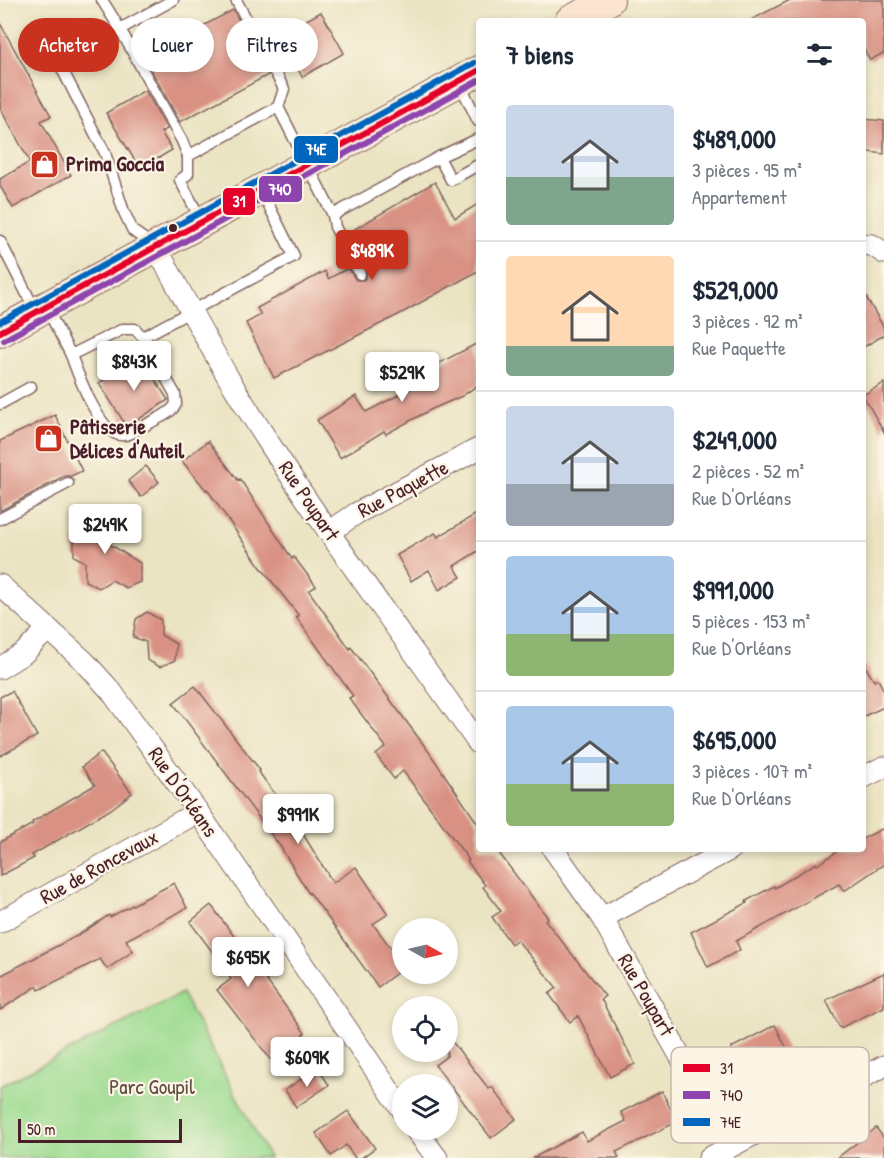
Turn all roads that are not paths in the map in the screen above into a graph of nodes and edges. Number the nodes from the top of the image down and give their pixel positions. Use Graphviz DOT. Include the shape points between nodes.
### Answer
graph roads {
  1 [pos="102,0"];
  2 [pos="172,0"];
  3 [pos="236,0"];
  4 [pos="120,29"];
  5 [pos="468,77"];
  6 [pos="278,107"];
  7 [pos="476,113"];
  8 [pos="476,140"];
  9 [pos="188,156"];
  10 [pos="439,158"];
  11 [pos="307,165"];
  12 [pos="476,166"];
  13 [pos="261,190"];
  14 [pos="333,215"];
  15 [pos="202,222"];
  16 [pos="0,241"];
  17 [pos="156,247"];
  18 [pos="360,274"];
  19 [pos="41,310"];
  20 [pos="192,311"];
  21 [pos="0,332"];
  22 [pos="143,337"];
  23 [pos="71,354"];
  24 [pos="31,387"];
  25 [pos="0,404"];
  26 [pos="476,450"];
  27 [pos="68,483"];
  28 [pos="0,519"];
  29 [pos="329,532"];
  30 [pos="0,585"];
  31 [pos="48,629"];
  32 [pos="0,668"];
  33 [pos="476,740"];
  34 [pos="884,767"];
  35 [pos="866,776"];
  36 [pos="198,813"];
  37 [pos="555,852"];
  38 [pos="725,852"];
  39 [pos="602,918"];
  40 [pos="0,922"];
  41 [pos="675,1047"];
  42 [pos="884,1066"];
  43 [pos="869,1074"];
  44 [pos="392,1094"];
  45 [pos="423,1140"];
  46 [pos="729,1143"];
  47 [pos="737,1143"];
  48 [pos="731,1146"];
  49 [pos="436,1158"];
  50 [pos="709,1158"];
  1 -- 4 [label="lane"];
  2 -- 4 [label="lane"];
  3 -- 6 [label="lane" via="284,89"];
  4 -- 9 [label="lane"];
  4 -- 17 [label="lane" via="60,65 105,153 133,231"];
  5 -- 7 [label="lane"];
  5 -- 11 [label="main road"];
  6 -- 9 [label="lane"];
  6 -- 11 [label="lane"];
  8 -- 10 [label="lane"];
  9 -- 15 [label="lane" via="188,174 180,180"];
  10 -- 12 [label="lane" via="451,180"];
  10 -- 14 [label="lane"];
  11 -- 13 [label="main road"];
  11 -- 14 [label="lane"];
  13 -- 15 [label="main road"];
  13 -- 20 [label="lane" via="294,256"];
  14 -- 18 [label="lane" via="335,227"];
  15 -- 17 [label="main road"];
  16 -- 19 [label="lane"];
  17 -- 19 [label="main road"];
  17 -- 20 [label="street, Rue Poupart"];
  19 -- 21 [label="main road"];
  19 -- 23 [label="lane"];
  20 -- 22 [label="lane"];
  20 -- 29 [label="street, Rue Poupart" via="235,387"];
  22 -- 23 [label="lane" via="135,329 123,328"];
  22 -- 23 [label="lane" via="175,394 176,404 171,411 125,435 111,432 103,421 81,384"];
  24 -- 25 [label="lane"];
  26 -- 29 [label="street, Rue Paquette"];
  27 -- 28 [label="lane"];
  29 -- 33 [label="street, Rue Poupart"];
  30 -- 31 [label="street, Rue D'Orléans"];
  31 -- 32 [label="street" via="24,653"];
  31 -- 36 [label="street, Rue D'Orléans" via="107,686"];
  34 -- 35 [label="street"];
  36 -- 40 [label="street, Rue de Roncevaux"];
  36 -- 44 [label="street, Rue D'Orléans"];
  37 -- 39 [label="street, Rue Poupart"];
  38 -- 39 [label="street"];
  39 -- 41 [label="street, Rue Poupart"];
  42 -- 43 [label="street"];
  45 -- 49 [label="street"];
  46 -- 48 [label="street, Rue Poupart"];
  47 -- 48 [label="street"];
  48 -- 50 [label="street"];
}
